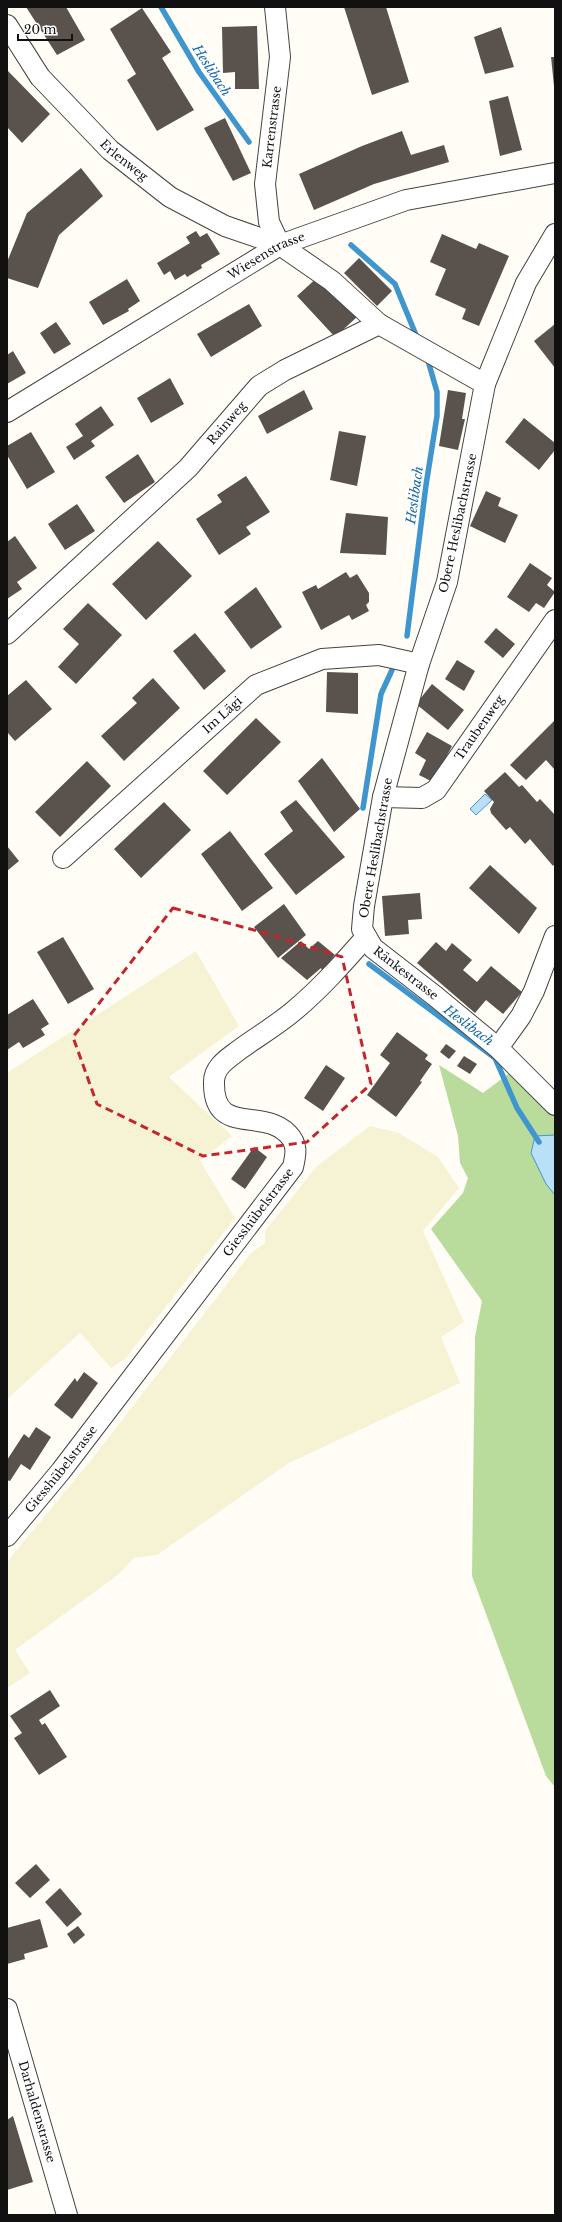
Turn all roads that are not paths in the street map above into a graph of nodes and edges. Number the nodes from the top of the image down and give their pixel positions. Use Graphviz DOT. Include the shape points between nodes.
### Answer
graph roads {
  1 [pos="276,7"];
  2 [pos="7,25"];
  3 [pos="555,173"];
  4 [pos="555,234"];
  5 [pos="280,245"];
  6 [pos="379,324"];
  7 [pos="485,384"];
  8 [pos="7,412"];
  9 [pos="555,620"];
  10 [pos="7,634"];
  11 [pos="419,664"];
  12 [pos="382,797"];
  13 [pos="63,858"];
  14 [pos="555,936"];
  15 [pos="366,937"];
  16 [pos="498,1048"];
  17 [pos="555,1105"];
  18 [pos="7,1536"];
  19 [pos="7,2009"];
  20 [pos="67,2215"];
  1 -- 5 [label="street, Karrenstrasse" via="280,56 265,184 268,222"];
  2 -- 5 [label="street, Erlenweg" via="40,77 110,150 170,197 225,226"];
  3 -- 5 [label="street, Wiesenstrasse" via="406,200"];
  4 -- 7 [label="street, Obere Heslibachstrasse" via="526,283"];
  5 -- 6 [label="street" via="332,281"];
  5 -- 8 [label="street, Wiesenstrasse"];
  6 -- 7 [label="street"];
  6 -- 10 [label="street, Rainweg" via="285,370 259,386 188,468"];
  7 -- 11 [label="street, Obere Heslibachstrasse" via="449,576"];
  9 -- 12 [label="street, Traubenweg" via="436,790 422,798"];
  11 -- 12 [label="street, Obere Heslibachstrasse"];
  11 -- 13 [label="street, Im Lägi" via="379,655 322,659 256,685"];
  12 -- 15 [label="street, Obere Heslibachstrasse" via="364,906 362,929"];
  14 -- 16 [label="street" via="534,991 521,1016"];
  15 -- 16 [label="street, Ränkestrasse" via="373,948"];
  15 -- 18 [label="street, Giesshübelstrasse" via="296,1009 221,1063 214,1079 214,1096 220,1109 230,1117 281,1127 293,1139 297,1152 293,1167 66,1465"];
  16 -- 17 [label="street, Ränkestrasse"];
  19 -- 20 [label="street, Darhaldenstrasse"];
}
